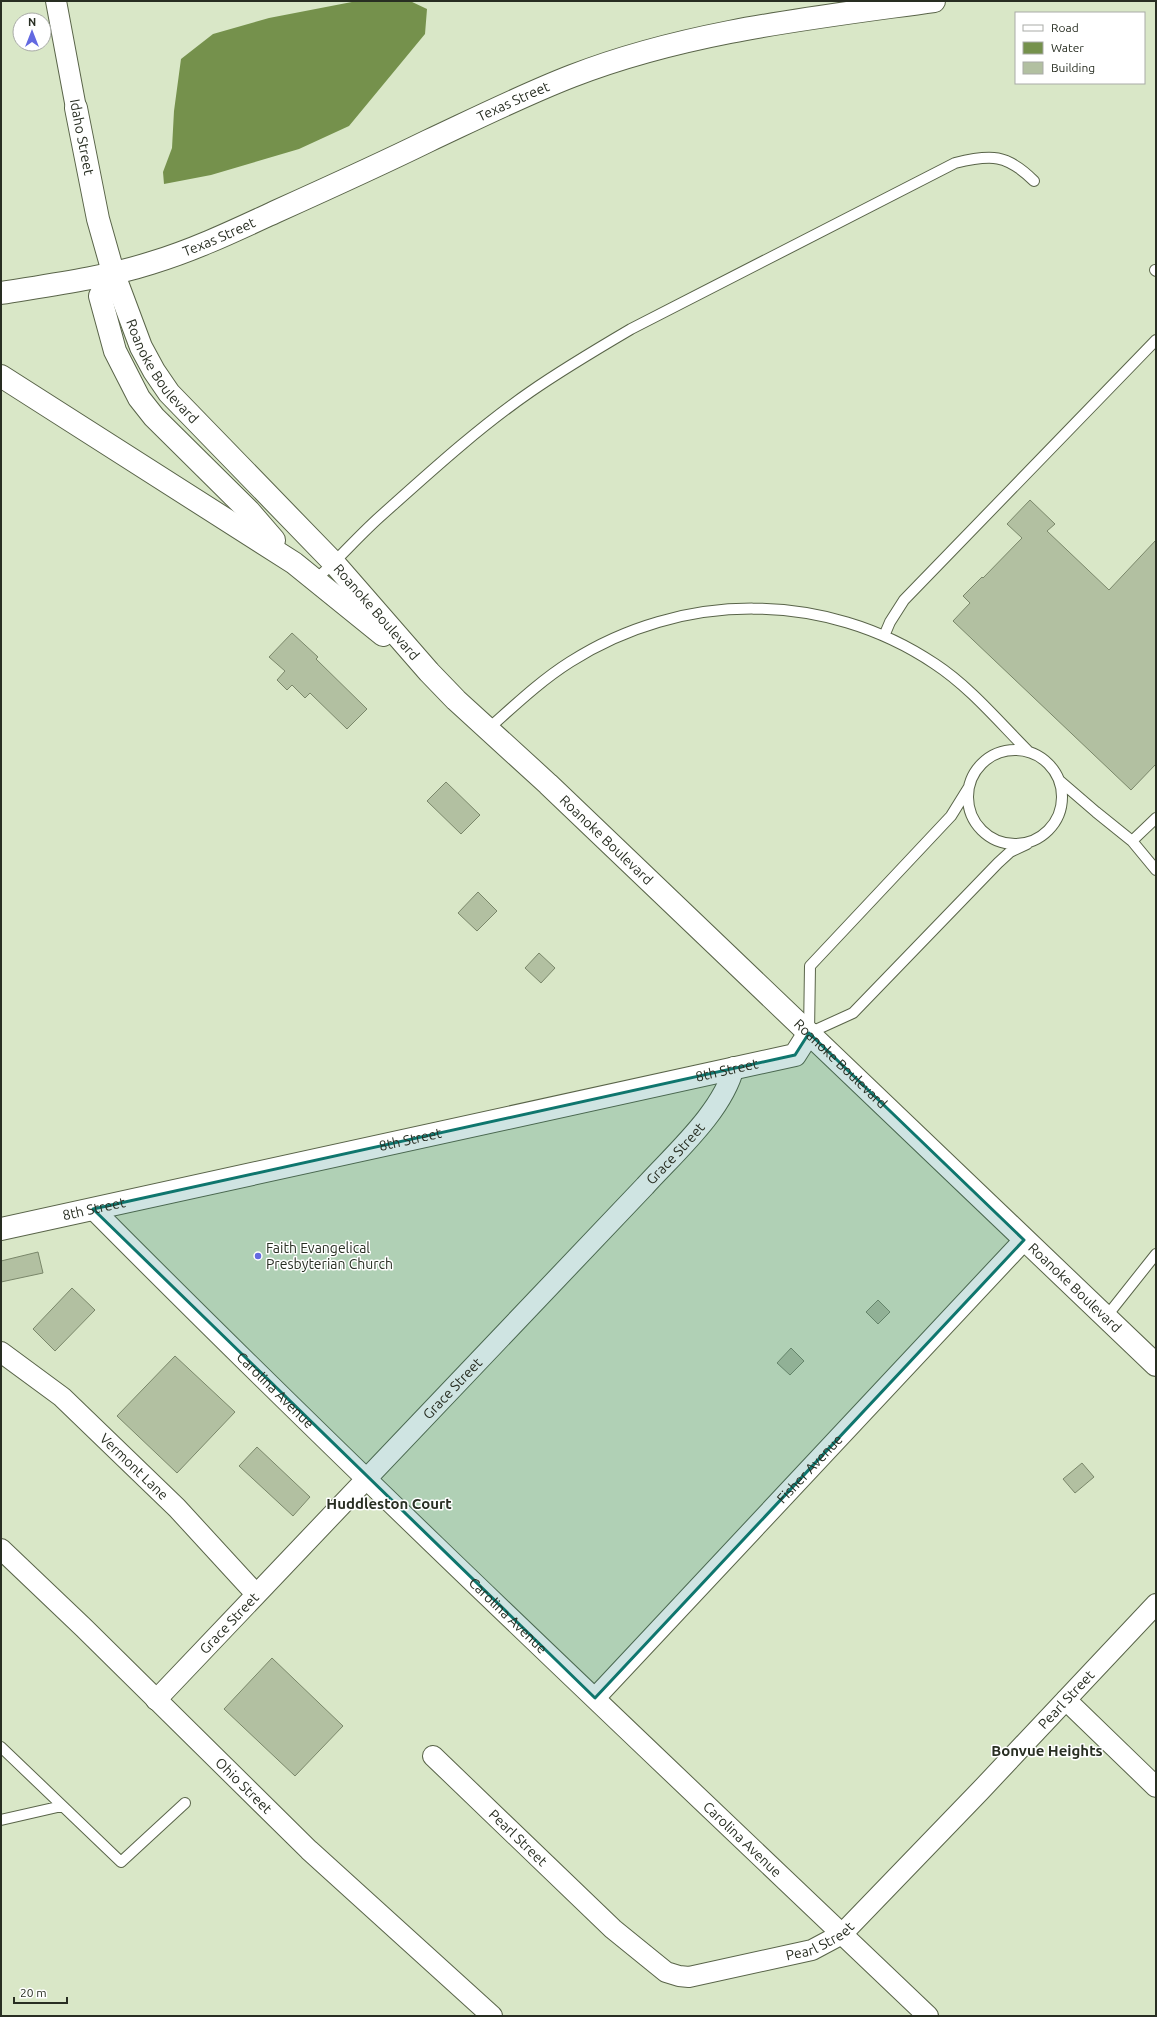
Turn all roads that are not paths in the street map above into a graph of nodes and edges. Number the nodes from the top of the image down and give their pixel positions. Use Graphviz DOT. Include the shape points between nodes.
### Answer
graph roads {
  1 [pos="56,1"];
  2 [pos="934,1"];
  3 [pos="76,108"];
  4 [pos="1034,181"];
  5 [pos="113,272"];
  6 [pos="1,293"];
  7 [pos="1156,340"];
  8 [pos="1,376"];
  9 [pos="294,563"];
  10 [pos="334,563"];
  11 [pos="315,580"];
  12 [pos="884,636"];
  13 [pos="429,672"];
  14 [pos="488,729"];
  15 [pos="1028,751"];
  16 [pos="1060,781"];
  17 [pos="969,787"];
  18 [pos="1156,818"];
  19 [pos="1132,841"];
  20 [pos="1028,844"];
  21 [pos="1156,870"];
  22 [pos="809,1034"];
  23 [pos="734,1067"];
  24 [pos="93,1210"];
  25 [pos="1,1229"];
  26 [pos="1024,1240"];
  27 [pos="1156,1254"];
  28 [pos="1106,1317"];
  29 [pos="1,1352"];
  30 [pos="1156,1365"];
  31 [pos="366,1477"];
  32 [pos="1,1549"];
  33 [pos="256,1594"];
  34 [pos="1156,1604"];
  35 [pos="595,1698"];
  36 [pos="156,1700"];
  37 [pos="1066,1700"];
  38 [pos="1,1747"];
  39 [pos="432,1756"];
  40 [pos="1156,1788"];
  41 [pos="185,1803"];
  42 [pos="62,1806"];
  43 [pos="1,1820"];
  44 [pos="842,1934"];
  45 [pos="492,2016"];
  46 [pos="928,2016"];
  1 -- 3 [label="street, Idaho Street"];
  2 -- 5 [label="main road, Texas Street" via="717,33 622,58 523,96 211,242 150,264"];
  3 -- 5 [label="main road, Idaho Street" via="98,219"];
  4 -- 10 [label="lane" via="1011,162 1000,159 972,158 955,163 631,330 530,392 478,432 381,516"];
  5 -- 6 [label="main road"];
  5 -- 9 [label="main road, Roanoke Boulevard" via="100,296 115,351 139,398 154,417 249,511"];
  5 -- 10 [label="main road, Roanoke Boulevard" via="141,347 168,393"];
  7 -- 12 [label="lane" via="904,600"];
  8 -- 9 [label="main road"];
  9 -- 11 [label="main road"];
  10 -- 11 [label="lane"];
  10 -- 13 [label="main road, Roanoke Boulevard"];
  11 -- 13 [label="main road"];
  12 -- 14 [label="lane" via="830,617 775,609 713,610 669,618 625,634 570,662"];
  12 -- 15 [label="lane" via="916,652 952,676"];
  13 -- 14 [label="main road, Roanoke Boulevard"];
  14 -- 22 [label="main road, Roanoke Boulevard"];
  15 -- 16 [label="lane" via="1042,758 1053,768"];
  15 -- 17 [label="lane" via="998,753 985,760 975,772"];
  16 -- 19 [label="lane"];
  16 -- 20 [label="lane" via="1063,796 1061,811 1054,826 1042,837"];
  17 -- 20 [label="lane" via="968,803 972,818 982,832 1011,845"];
  17 -- 22 [label="lane" via="952,816 810,966"];
  18 -- 19 [label="lane"];
  19 -- 21 [label="lane"];
  20 -- 22 [label="lane" via="1010,852 998,862 853,1013"];
  22 -- 23 [label="main road, 8th Street" via="795,1054"];
  22 -- 26 [label="main road, Roanoke Boulevard"];
  23 -- 24 [label="main road, 8th Street"];
  23 -- 31 [label="street, Grace Street" via="727,1088 716,1108 645,1186"];
  24 -- 25 [label="main road, 8th Street"];
  24 -- 31 [label="street, Carolina Avenue"];
  26 -- 28 [label="main road, Roanoke Boulevard"];
  26 -- 35 [label="street, Fisher Avenue"];
  27 -- 28 [label="lane"];
  28 -- 30 [label="main road, Roanoke Boulevard"];
  29 -- 33 [label="street, Vermont Lane" via="62,1397 177,1508"];
  31 -- 33 [label="street, Grace Street"];
  31 -- 35 [label="street, Carolina Avenue"];
  32 -- 36 [label="street, Ohio Street"];
  33 -- 36 [label="street, Grace Street"];
  34 -- 37 [label="street, Pearl Street"];
  35 -- 44 [label="street, Carolina Avenue"];
  36 -- 45 [label="street, Ohio Street" via="309,1850"];
  37 -- 40 [label="street"];
  37 -- 44 [label="street, Pearl Street"];
  38 -- 42 [label="lane"];
  39 -- 44 [label="street, Pearl Street" via="613,1929 666,1972 689,1977 812,1950"];
  41 -- 42 [label="lane" via="121,1862"];
  42 -- 43 [label="lane"];
  44 -- 46 [label="street, Carolina Avenue"];
}
